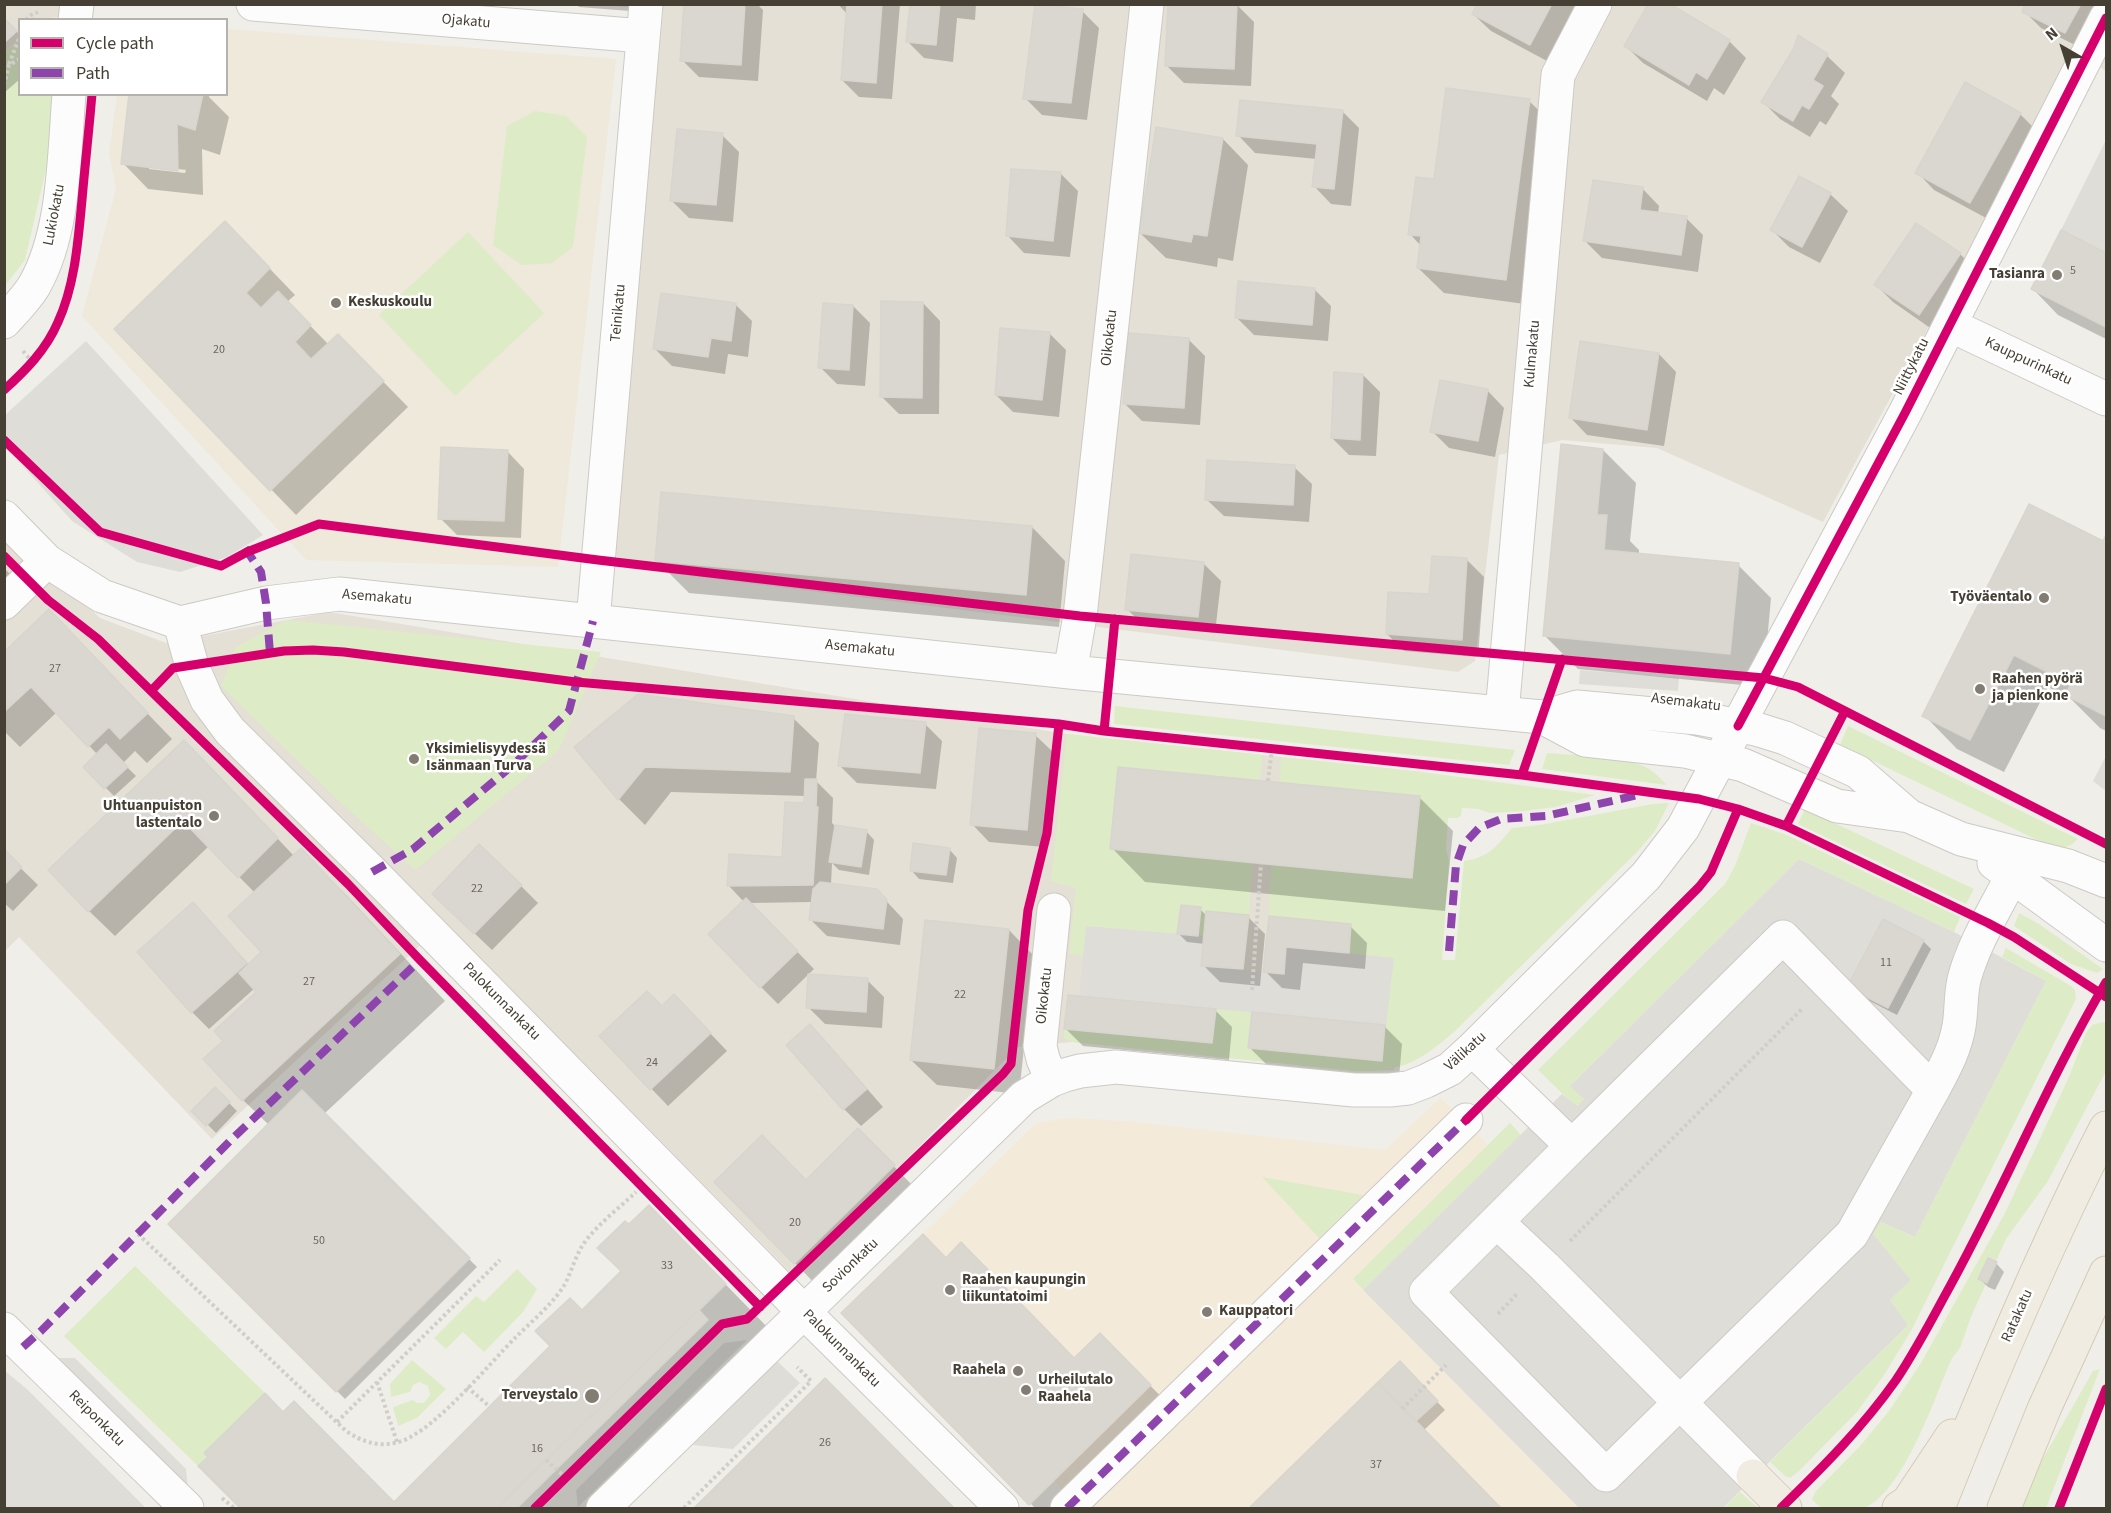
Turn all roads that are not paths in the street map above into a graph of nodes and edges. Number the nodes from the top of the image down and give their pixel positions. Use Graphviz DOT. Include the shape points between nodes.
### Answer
graph roads {
  1 [pos="253,4"];
  2 [pos="646,4"];
  3 [pos="1147,4"];
  4 [pos="1595,4"];
  5 [pos="2106,18"];
  6 [pos="643,36"];
  7 [pos="69,96"];
  8 [pos="4,322"];
  9 [pos="1950,325"];
  10 [pos="2106,399"];
  11 [pos="4,518"];
  12 [pos="47,561"];
  13 [pos="4,603"];
  14 [pos="593,621"];
  15 [pos="180,623"];
  16 [pos="1070,672"];
  17 [pos="1502,713"];
  18 [pos="1542,717"];
  19 [pos="1738,726"];
  20 [pos="1720,759"];
  21 [pos="1909,816"];
  22 [pos="1961,839"];
  23 [pos="2104,874"];
  24 [pos="2012,876"];
  25 [pos="1054,910"];
  26 [pos="2106,945"];
  27 [pos="1472,1049"];
  28 [pos="1052,1080"];
  29 [pos="1933,1090"];
  30 [pos="1466,1120"];
  31 [pos="2106,1128"];
  32 [pos="1572,1146"];
  33 [pos="1497,1221"];
  34 [pos="2106,1273"];
  35 [pos="804,1312"];
  36 [pos="4,1329"];
  37 [pos="2008,1338"];
  38 [pos="1679,1403"];
  39 [pos="1753,1476"];
  40 [pos="187,1509"];
  41 [pos="603,1509"];
  42 [pos="1002,1509"];
  43 [pos="1067,1509"];
  44 [pos="1785,1509"];
  45 [pos="1899,1509"];
  46 [pos="1938,1509"];
  47 [pos="2004,1509"];
  1 -- 6 [label="street, Ojakatu"];
  2 -- 6 [label="street, Teinikatu"];
  3 -- 16 [label="street, Oikokatu" via="1081,604"];
  4 -- 17 [label="street, Kulmakatu" via="1558,75"];
  5 -- 9 [label="street, Niittykatu"];
  6 -- 14 [label="street, Teinikatu"];
  7 -- 8 [label="street, Lukiokatu" via="54,234 35,284"];
  9 -- 10 [label="street, Kauppurinkatu"];
  9 -- 19 [label="street, Niittykatu"];
  11 -- 12 [label="street"];
  12 -- 13 [label="street"];
  12 -- 15 [label="street" via="102,596"];
  14 -- 15 [label="street, Asemakatu" via="339,594 266,603"];
  14 -- 16 [label="street, Asemakatu"];
  15 -- 35 [label="street, Palokunnankatu" via="207,700 230,731"];
  16 -- 17 [label="street, Asemakatu"];
  17 -- 18 [label="street, Asemakatu"];
  18 -- 19 [label="street, Asemakatu" via="1577,707"];
  18 -- 20 [label="street, Asemakatu" via="1585,740 1685,751"];
  19 -- 20 [label="street, Välikatu"];
  19 -- 21 [label="street, Asemakatu" via="1785,738 1858,772"];
  20 -- 21 [label="street, Asemakatu" via="1837,806"];
  20 -- 27 [label="street, Välikatu" via="1683,828 1646,876"];
  21 -- 22 [label="street, Asemakatu"];
  22 -- 23 [label="street, Asemakatu"];
  22 -- 24 [label="street, Asemakatu"];
  24 -- 26 [label="street, Asemakatu"];
  24 -- 29 [label="street" via="1970,961 1954,1047"];
  25 -- 28 [label="street, Oikokatu" via="1040,1046"];
  27 -- 28 [label="street, Välikatu" via="1439,1076 1408,1088 1390,1090 1326,1088 1116,1067 1080,1071"];
  27 -- 32 [label="street"];
  28 -- 35 [label="street, Sovionkatu" via="1024,1097"];
  29 -- 32 [label="street" via="1784,938"];
  29 -- 38 [label="street" via="1852,1234"];
  30 -- 43 [label="street"];
  31 -- 37 [label="main road, Ratakatu"];
  32 -- 33 [label="street"];
  33 -- 38 [label="street"];
  33 -- 38 [label="street" via="1426,1292 1606,1475"];
  34 -- 47 [label="main road"];
  35 -- 41 [label="street, Sovionkatu"];
  35 -- 42 [label="street, Palokunnankatu"];
  36 -- 40 [label="street, Reiponkatu"];
  37 -- 45 [label="main road" via="1951,1438 1908,1502"];
  37 -- 46 [label="main road, Ratakatu"];
  38 -- 39 [label="street"];
  39 -- 44 [label="main road"];
}
